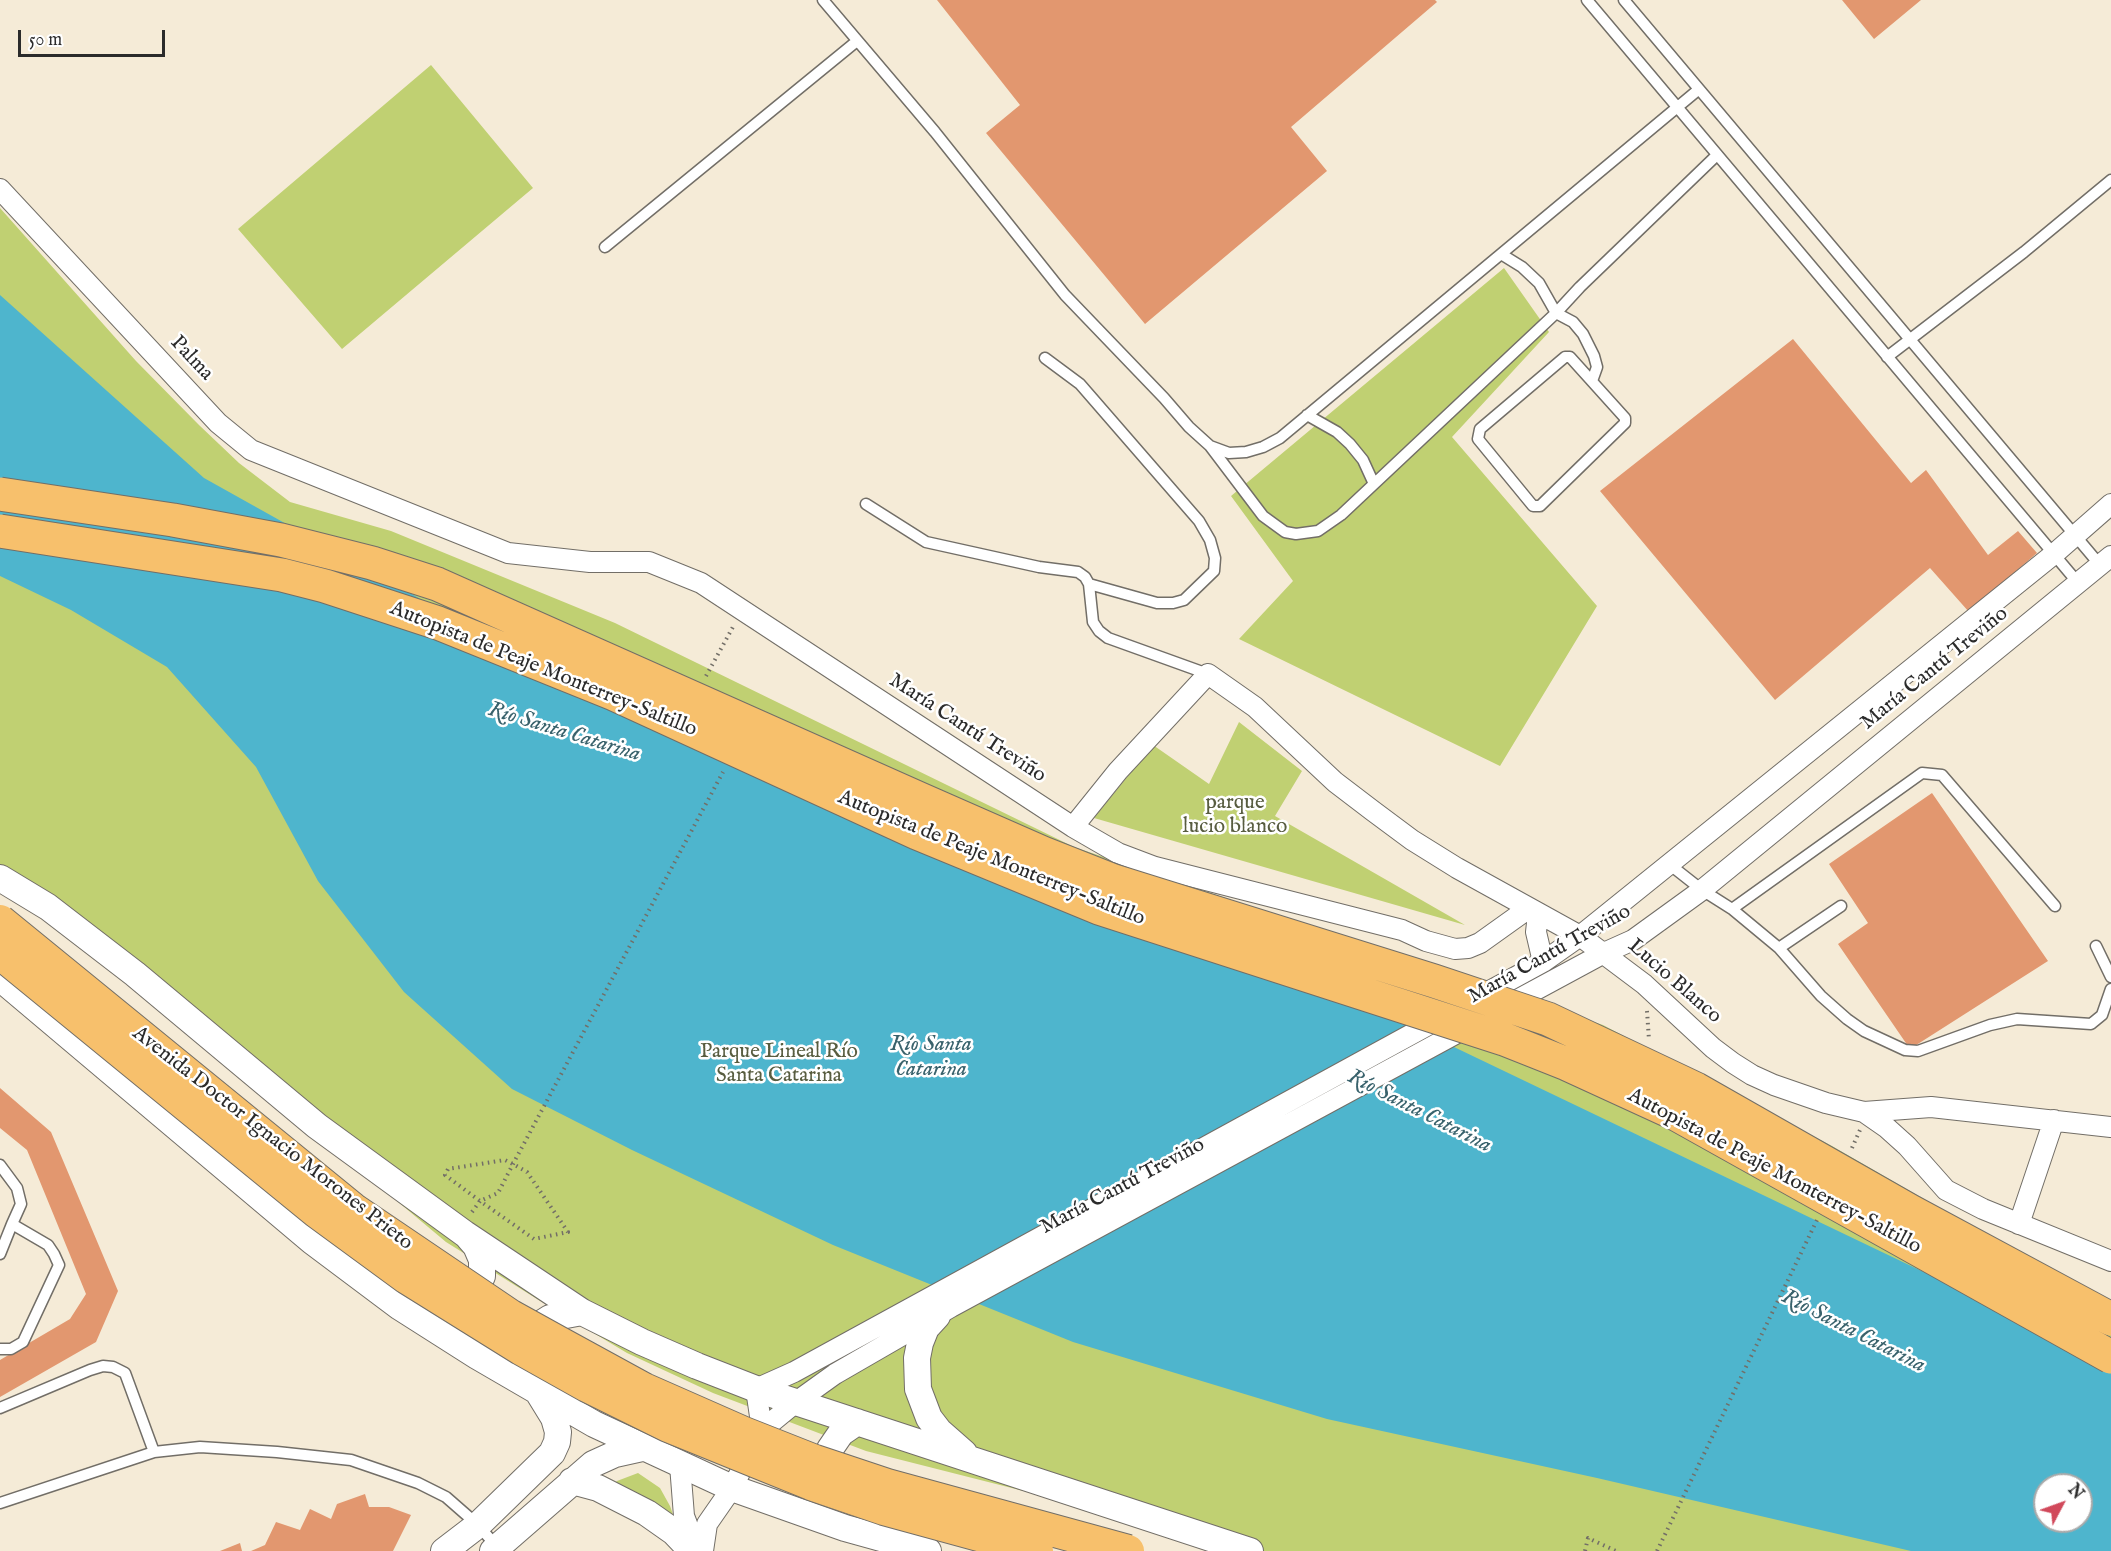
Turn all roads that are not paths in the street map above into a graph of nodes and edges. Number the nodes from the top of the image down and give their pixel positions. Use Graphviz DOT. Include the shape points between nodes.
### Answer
graph roads {
  1 [pos="823,0"];
  2 [pos="1587,0"];
  3 [pos="1624,0"];
  4 [pos="857,41"];
  5 [pos="1698,90"];
  6 [pos="1677,107"];
  7 [pos="1718,155"];
  8 [pos="2111,180"];
  9 [pos="0,189"];
  10 [pos="605,248"];
  11 [pos="1501,254"];
  12 [pos="1556,313"];
  13 [pos="1911,339"];
  14 [pos="1887,357"];
  15 [pos="1045,358"];
  16 [pos="1592,381"];
  17 [pos="1307,415"];
  18 [pos="1210,446"];
  19 [pos="1374,484"];
  20 [pos="0,494"];
  21 [pos="866,504"];
  22 [pos="2111,504"];
  23 [pos="387,505"];
  24 [pos="0,531"];
  25 [pos="2075,535"];
  26 [pos="2054,554"];
  27 [pos="2106,561"];
  28 [pos="1089,584"];
  29 [pos="2079,584"];
  30 [pos="1208,674"];
  31 [pos="1073,827"];
  32 [pos="1669,864"];
  33 [pos="0,878"];
  34 [pos="1702,890"];
  35 [pos="1841,906"];
  36 [pos="2055,906"];
  37 [pos="1529,908"];
  38 [pos="1732,909"];
  39 [pos="0,921"];
  40 [pos="1580,936"];
  41 [pos="2096,946"];
  42 [pos="1779,948"];
  43 [pos="0,953"];
  44 [pos="1604,953"];
  45 [pos="1543,962"];
  46 [pos="2111,977"];
  47 [pos="0,978"];
  48 [pos="2111,989"];
  49 [pos="1863,1120"];
  50 [pos="2054,1120"];
  51 [pos="2111,1127"];
  52 [pos="0,1165"];
  53 [pos="12,1224"];
  54 [pos="2019,1224"];
  55 [pos="462,1232"];
  56 [pos="0,1254"];
  57 [pos="2111,1261"];
  58 [pos="400,1307"];
  59 [pos="935,1309"];
  60 [pos="582,1312"];
  61 [pos="2111,1319"];
  62 [pos="0,1348"];
  63 [pos="2111,1357"];
  64 [pos="536,1389"];
  65 [pos="756,1389"];
  66 [pos="796,1402"];
  67 [pos="0,1408"];
  68 [pos="857,1422"];
  69 [pos="762,1430"];
  70 [pos="642,1448"];
  71 [pos="154,1452"];
  72 [pos="979,1463"];
  73 [pos="680,1465"];
  74 [pos="572,1481"];
  75 [pos="732,1488"];
  76 [pos="0,1503"];
  77 [pos="478,1525"];
  78 [pos="845,1528"];
  79 [pos="495,1549"];
  80 [pos="444,1551"];
  81 [pos="692,1551"];
  82 [pos="697,1551"];
  83 [pos="703,1551"];
  84 [pos="928,1551"];
  85 [pos="1037,1551"];
  86 [pos="1128,1551"];
  87 [pos="1250,1551"];
  1 -- 4 [label="lane"];
  2 -- 6 [label="lane"];
  3 -- 5 [label="lane"];
  4 -- 10 [label="lane"];
  4 -- 18 [label="lane" via="1065,296"];
  5 -- 6 [label="lane"];
  5 -- 13 [label="lane"];
  6 -- 7 [label="lane"];
  6 -- 11 [label="lane"];
  7 -- 12 [label="lane"];
  7 -- 14 [label="lane"];
  8 -- 13 [label="lane"];
  9 -- 23 [label="street, Palma" via="234,438 273,460"];
  11 -- 12 [label="lane" via="1539,283"];
  11 -- 17 [label="lane"];
  12 -- 16 [label="lane" via="1573,322 1583,334 1597,367"];
  12 -- 19 [label="lane"];
  13 -- 14 [label="lane"];
  13 -- 25 [label="lane"];
  14 -- 26 [label="lane"];
  15 -- 28 [label="lane" via="1080,384 1199,521 1215,558 1214,571 1184,600 1173,603 1157,603"];
  16 -- 16 [label="lane" via="1570,357 1565,357 1480,429 1478,439 1533,506 1540,506 1625,423 1625,418"];
  17 -- 18 [label="lane" via="1280,438 1246,452 1229,453"];
  17 -- 19 [label="lane" via="1350,444 1363,459"];
  18 -- 19 [label="lane" via="1263,516 1285,532 1318,531"];
  20 -- 61 [label="highway, Autopista de Peaje Monterrey-Saltillo, bridge" via="281,540 437,584 1114,881 1548,1019 1696,1089"];
  21 -- 28 [label="lane" via="926,542 1078,572"];
  22 -- 25 [label="street, María Cantú Treviño"];
  23 -- 31 [label="street, María Cantú Treviño" via="508,553 590,562 650,562 701,583"];
  24 -- 63 [label="highway, Autopista de Peaje Monterrey-Saltillo, bridge" via="282,575 438,623 614,694 917,833 1099,908 1504,1039 1676,1114"];
  25 -- 26 [label="street, María Cantú Treviño"];
  25 -- 27 [label="lane"];
  26 -- 29 [label="lane"];
  26 -- 32 [label="street, María Cantú Treviño"];
  27 -- 29 [label="street, María Cantú Treviño"];
  28 -- 30 [label="lane" via="1093,622 1108,638"];
  29 -- 34 [label="street, María Cantú Treviño"];
  30 -- 31 [label="street" via="1118,771"];
  30 -- 37 [label="street, Lucio Blanco" via="1255,706 1335,782 1412,840"];
  31 -- 37 [label="street, María Cantú Treviño" via="1118,853 1155,867 1402,930 1464,937"];
  32 -- 34 [label="lane"];
  32 -- 40 [label="street, María Cantú Treviño"];
  33 -- 55 [label="street" via="57,913 317,1126"];
  34 -- 38 [label="lane"];
  34 -- 44 [label="street, María Cantú Treviño" via="1633,940"];
  35 -- 42 [label="lane"];
  36 -- 38 [label="lane" via="1942,775 1922,774"];
  37 -- 40 [label="street, Lucio Blanco"];
  37 -- 45 [label="street, María Cantú Treviño"];
  38 -- 42 [label="lane"];
  39 -- 86 [label="main road, Avenida Doctor Ignacio Morones Prieto, bridge" via="353,1209 511,1316 644,1389 815,1461 887,1485"];
  40 -- 44 [label="street, Lucio Blanco"];
  40 -- 45 [label="street, María Cantú Treviño"];
  41 -- 46 [label="lane"];
  42 -- 48 [label="lane" via="1847,1019 1905,1050 1918,1051 2017,1019 2091,1024 2102,1015"];
  43 -- 85 [label="main road, Avenida Doctor Ignacio Morones Prieto, bridge" via="317,1212 407,1278 521,1349 668,1426 811,1484 884,1509"];
  44 -- 49 [label="street, Lucio Blanco" via="1733,1063 1774,1085"];
  44 -- 59 [label="street, María Cantú Treviño, bridge"];
  45 -- 59 [label="street, María Cantú Treviño, bridge"];
  47 -- 58 [label="street" via="287,1221"];
  49 -- 50 [label="street, Lucio Blanco" via="1931,1107"];
  49 -- 54 [label="street" via="1887,1128 1946,1190"];
  50 -- 51 [label="street, Lucio Blanco"];
  50 -- 54 [label="street"];
  52 -- 53 [label="lane" via="17,1188 21,1204"];
  53 -- 56 [label="lane"];
  53 -- 62 [label="lane" via="48,1245 59,1265 23,1342 11,1349"];
  54 -- 57 [label="street"];
  55 -- 58 [label="street" via="476,1246 482,1260 482,1276 476,1290 466,1302 452,1308"];
  55 -- 60 [label="street"];
  58 -- 64 [label="street"];
  59 -- 65 [label="street"];
  59 -- 66 [label="street"];
  59 -- 72 [label="street" via="920,1343 918,1389 929,1418 939,1431"];
  60 -- 64 [label="street" via="550,1318 528,1336 526,1362"];
  60 -- 65 [label="street" via="675,1357"];
  64 -- 70 [label="street"];
  64 -- 77 [label="street" via="554,1418 557,1442 535,1472"];
  65 -- 66 [label="street"];
  65 -- 69 [label="street"];
  66 -- 68 [label="street"];
  66 -- 69 [label="street"];
  67 -- 71 [label="lane" via="90,1370 113,1367 125,1373"];
  68 -- 72 [label="street"];
  68 -- 78 [label="street" via="830,1449 825,1468 825,1487"];
  69 -- 75 [label="street"];
  70 -- 73 [label="street"];
  70 -- 74 [label="street" via="593,1464"];
  71 -- 76 [label="lane"];
  71 -- 77 [label="lane" via="220,1448 351,1460 418,1482 446,1497"];
  72 -- 87 [label="street"];
  73 -- 75 [label="street"];
  73 -- 82 [label="street" via="684,1516"];
  74 -- 79 [label="street"];
  74 -- 81 [label="street" via="598,1488 646,1513 674,1532"];
  75 -- 78 [label="street"];
  75 -- 83 [label="street" via="707,1524"];
  77 -- 79 [label="lane"];
  77 -- 80 [label="street"];
  78 -- 84 [label="street"];
}
